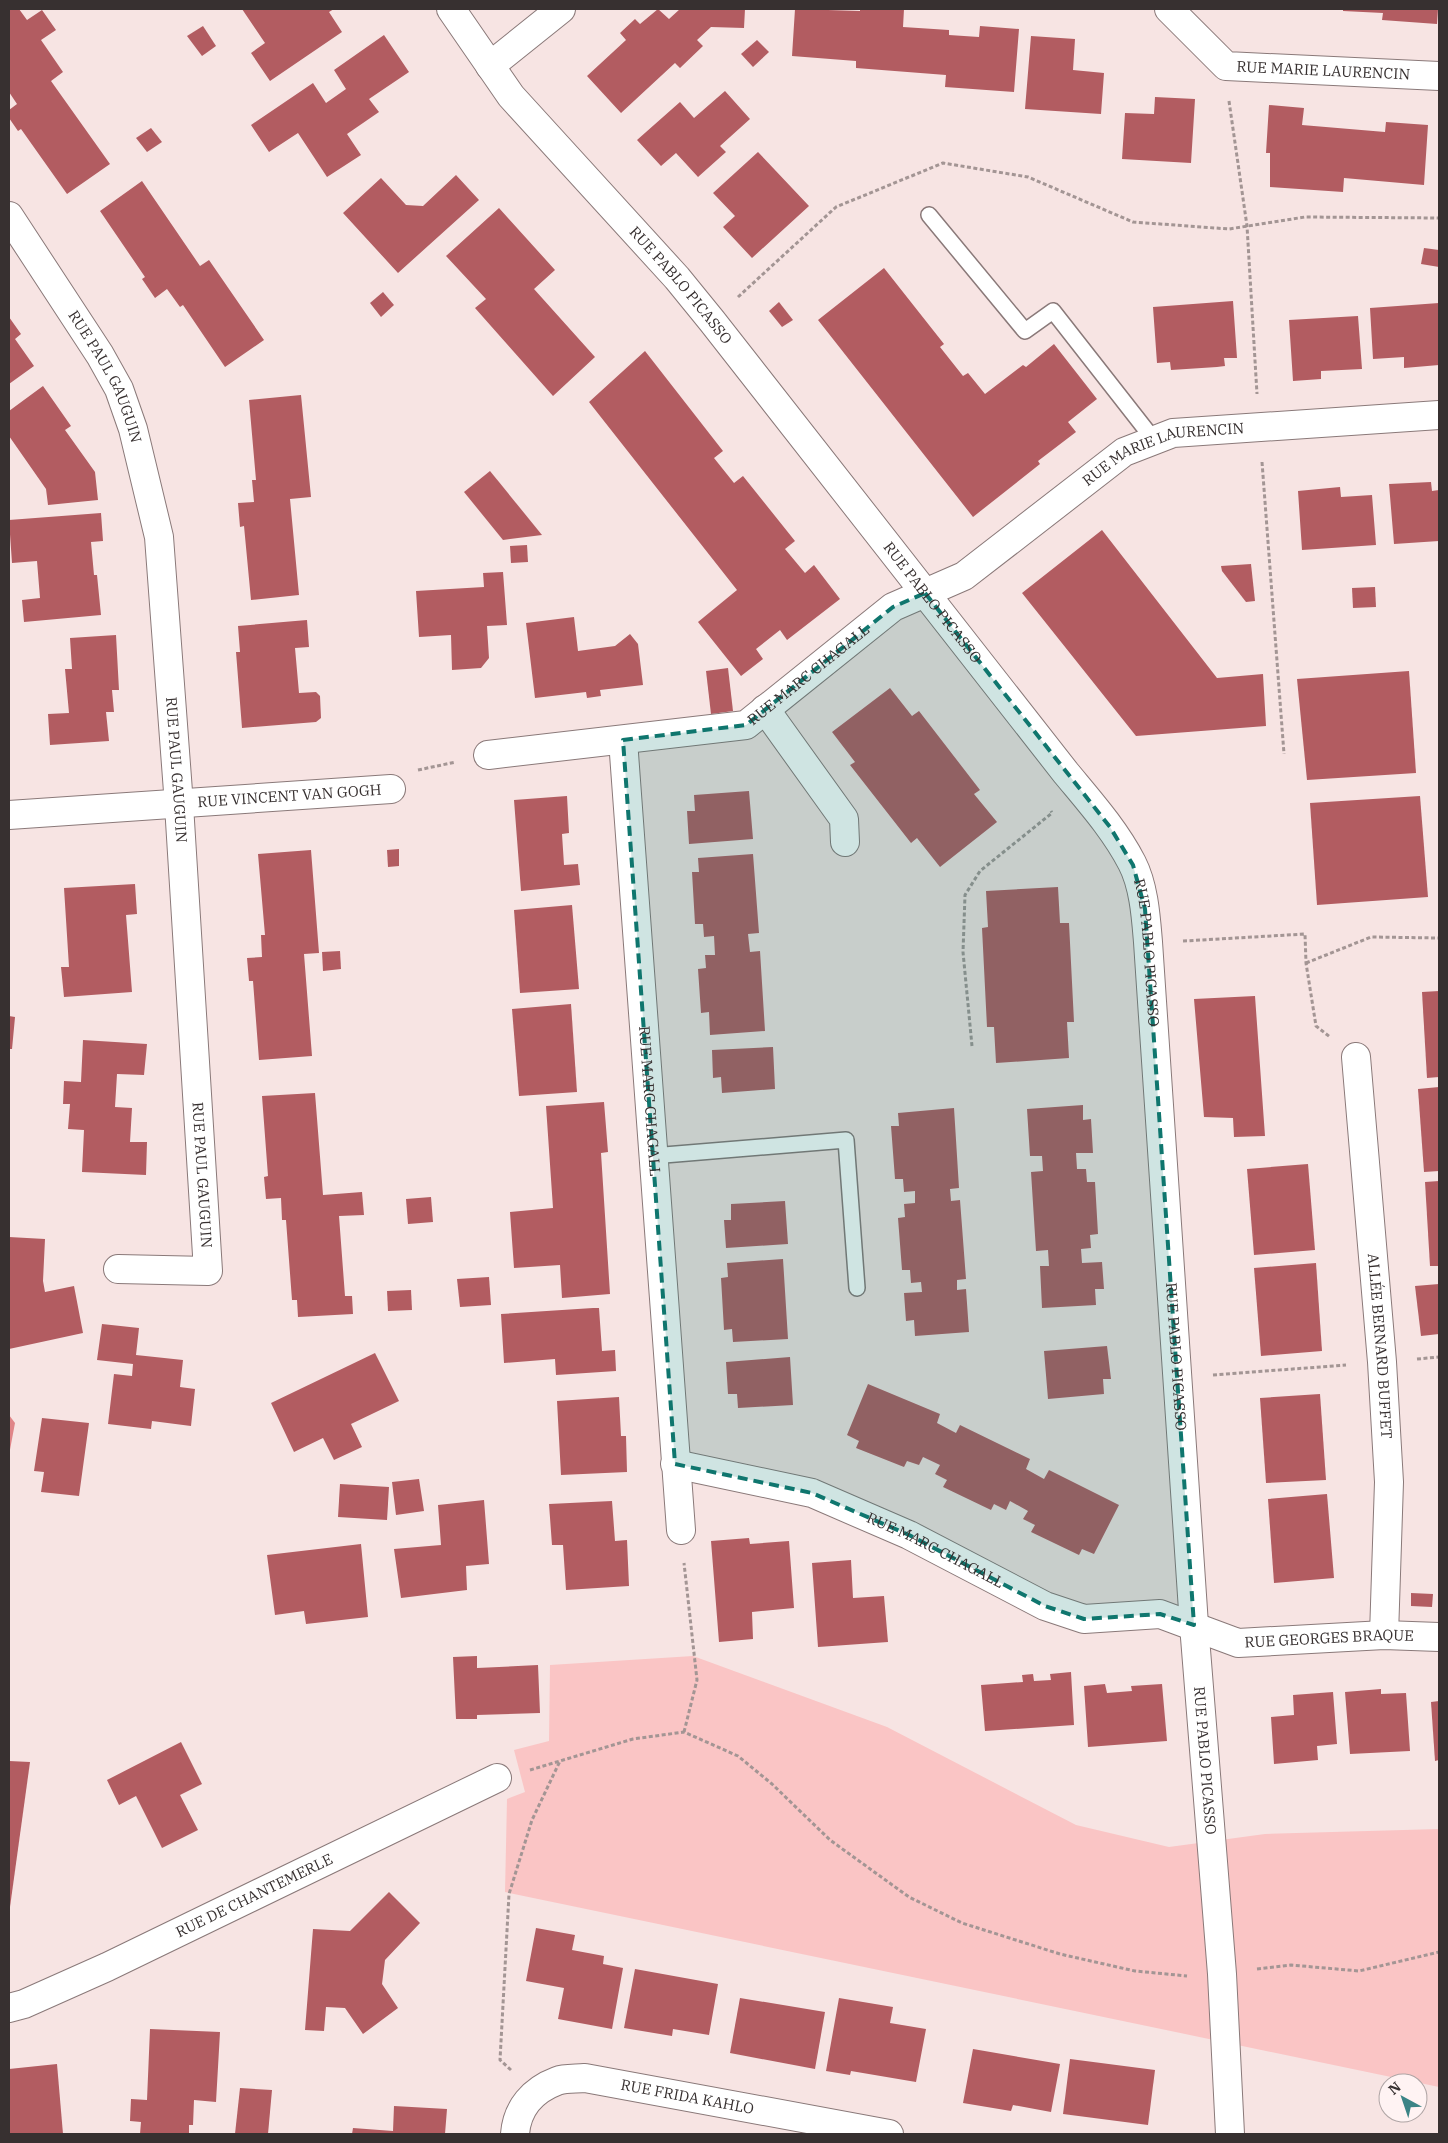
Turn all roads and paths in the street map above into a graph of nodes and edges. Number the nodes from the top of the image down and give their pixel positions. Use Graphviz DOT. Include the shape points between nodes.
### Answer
graph roads {
  1 [pos="451,9"];
  2 [pos="561,9"];
  3 [pos="1169,9"];
  4 [pos="490,66"];
  5 [pos="1226,66"];
  6 [pos="1439,76"];
  7 [pos="930,215"];
  8 [pos="9,216"];
  9 [pos="1439,218"];
  10 [pos="1247,226"];
  11 [pos="712,321"];
  12 [pos="1439,415"];
  13 [pos="1259,428"];
  14 [pos="1154,440"];
  15 [pos="925,593"];
  16 [pos="765,709"];
  17 [pos="623,740"];
  18 [pos="1284,754"];
  19 [pos="488,755"];
  20 [pos="1066,773"];
  21 [pos="391,789"];
  22 [pos="179,805"];
  23 [pos="9,815"];
  24 [pos="845,842"];
  25 [pos="1439,938"];
  26 [pos="1148,942"];
  27 [pos="1306,963"];
  28 [pos="972,1046"];
  29 [pos="1356,1057"];
  30 [pos="652,1156"];
  31 [pos="118,1269"];
  32 [pos="857,1288"];
  33 [pos="1439,1357"];
  34 [pos="1382,1362"];
  35 [pos="1178,1378"];
  36 [pos="674,1464"];
  37 [pos="681,1530"];
  38 [pos="1194,1625"];
  39 [pos="1384,1635"];
  40 [pos="1439,1637"];
  41 [pos="684,1732"];
  42 [pos="560,1761"];
  43 [pos="497,1778"];
  44 [pos="1439,1952"];
  45 [pos="1222,1974"];
  46 [pos="9,2008"];
  47 [pos="534,2094"];
  48 [pos="515,2134"];
  49 [pos="889,2134"];
  50 [pos="1230,2134"];
  1 -- 4 [label="street, RUE PABLO PICASSO"];
  2 -- 4 [label="street"];
  3 -- 5 [label="street, RUE MARIE LAURENCIN"];
  4 -- 11 [label="street, RUE PABLO PICASSO" via="511,96 677,278"];
  5 -- 6 [label="street, RUE MARIE LAURENCIN"];
  5 -- 10 [label="path"];
  7 -- 14 [label="lane" via="1024,332 1053,311"];
  8 -- 22 [label="street, RUE PAUL GAUGUIN" via="100,355 119,389 133,429 159,537"];
  9 -- 10 [label="path" via="1305,217"];
  10 -- 11 [label="path" via="1229,229 1133,222 1028,177 943,163 836,207"];
  10 -- 13 [label="path"];
  11 -- 15 [label="street, RUE PABLO PICASSO"];
  12 -- 13 [label="street, RUE MARIE LAURENCIN"];
  13 -- 14 [label="street, RUE MARIE LAURENCIN" via="1173,433"];
  13 -- 18 [label="path"];
  14 -- 15 [label="street, RUE MARIE LAURENCIN" via="1124,452 964,576"];
  15 -- 16 [label="street, RUE MARC CHAGALL" via="893,607"];
  15 -- 20 [label="street, RUE PABLO PICASSO"];
  16 -- 17 [label="street, RUE MARC CHAGALL" via="746,726"];
  16 -- 24 [label="street" via="844,819"];
  17 -- 19 [label="street, RUE MARC CHAGALL"];
  17 -- 30 [label="street, RUE MARC CHAGALL"];
  19 -- 21 [label="path" via="416,770"];
  20 -- 26 [label="street, RUE PABLO PICASSO" via="1110,827 1133,865 1145,909"];
  20 -- 28 [label="path" via="1039,796 1052,813 980,871 965,895 963,952"];
  21 -- 22 [label="street, RUE VINCENT VAN GOGH"];
  22 -- 23 [label="street, RUE VINCENT VAN GOGH"];
  22 -- 31 [label="street, RUE PAUL GAUGUIN" via="208,1271"];
  25 -- 27 [label="path" via="1371,937"];
  26 -- 27 [label="path" via="1305,934"];
  26 -- 35 [label="street, RUE PABLO PICASSO"];
  27 -- 29 [label="path" via="1316,1026"];
  29 -- 34 [label="street, ALLÉE BERNARD BUFFET"];
  30 -- 32 [label="lane" via="846,1140"];
  30 -- 36 [label="street, RUE MARC CHAGALL"];
  33 -- 34 [label="path"];
  34 -- 35 [label="path"];
  34 -- 39 [label="street, ALLÉE BERNARD BUFFET" via="1389,1482"];
  35 -- 38 [label="street, RUE PABLO PICASSO"];
  36 -- 37 [label="street, RUE MARC CHAGALL"];
  36 -- 38 [label="street, RUE MARC CHAGALL" via="812,1493 909,1535 1044,1606 1084,1619 1160,1614"];
  37 -- 41 [label="path" via="697,1680"];
  38 -- 39 [label="street, RUE GEORGES BRAQUE" via="1238,1643"];
  38 -- 45 [label="street, RUE PABLO PICASSO"];
  39 -- 40 [label="street, RUE GEORGES BRAQUE"];
  41 -- 42 [label="path" via="633,1739"];
  41 -- 45 [label="path" via="738,1756 830,1840 909,1897 962,1923 1060,1954 1135,1971 1179,1977"];
  42 -- 43 [label="path"];
  42 -- 47 [label="path" via="532,1820 509,1894 500,2060"];
  43 -- 46 [label="street, RUE DE CHANTEMERLE" via="107,1967"];
  44 -- 45 [label="path" via="1359,1971 1291,1965"];
  45 -- 50 [label="street, RUE PABLO PICASSO"];
  47 -- 48 [label="street, RUE FRIDA KAHLO" via="520,2109"];
  47 -- 49 [label="street, RUE FRIDA KAHLO" via="558,2080 585,2078"];
}
